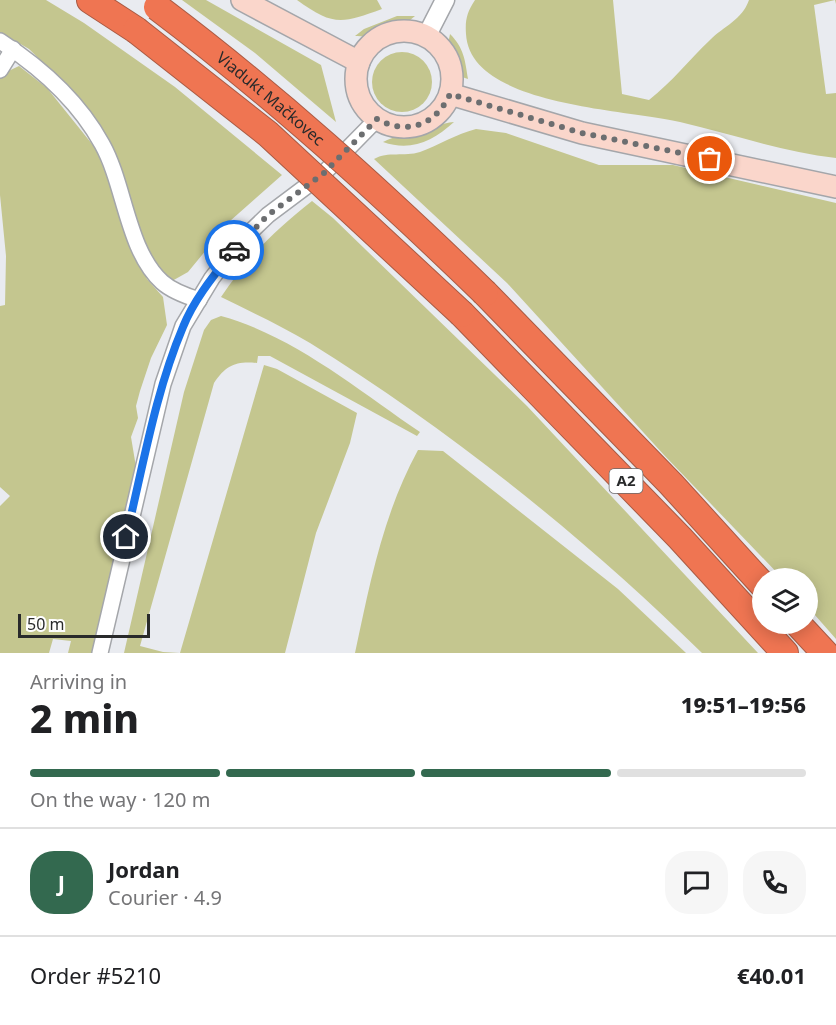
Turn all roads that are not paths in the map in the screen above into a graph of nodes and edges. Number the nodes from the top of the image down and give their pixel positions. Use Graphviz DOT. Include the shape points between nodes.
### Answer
graph roads {
  1 [pos="90,0"];
  2 [pos="242,0"];
  3 [pos="445,0"];
  4 [pos="152,3"];
  5 [pos="426,37"];
  6 [pos="6,45"];
  7 [pos="359,62"];
  8 [pos="0,70"];
  9 [pos="450,94"];
  10 [pos="377,119"];
  11 [pos="836,187"];
  12 [pos="198,300"];
  13 [pos="752,573"];
  14 [pos="807,634"];
  15 [pos="100,653"];
  16 [pos="785,653"];
  17 [pos="825,653"];
  1 -- 16 [label="highway, Viadukt Mačkovec / A2, bridge" via="136,30 268,134 462,314 672,529"];
  2 -- 7 [label="main road"];
  3 -- 5 [label="street"];
  4 -- 13 [label="highway, Viadukt Mačkovec / A2, bridge" via="304,123 485,293"];
  5 -- 7 [label="main road" via="414,32 386,34 374,41"];
  5 -- 9 [label="main road" via="447,55 453,82"];
  6 -- 8 [label="street"];
  6 -- 12 [label="street" via="59,88 103,145 146,262 162,283"];
  7 -- 10 [label="main road" via="356,76 360,99"];
  9 -- 10 [label="main road" via="432,120 418,126 403,128"];
  9 -- 11 [label="main road" via="582,133"];
  10 -- 12 [label="street" via="324,173 242,240"];
  12 -- 15 [label="street" via="183,326 163,384"];
  14 -- 17 [label="highway"];
}
